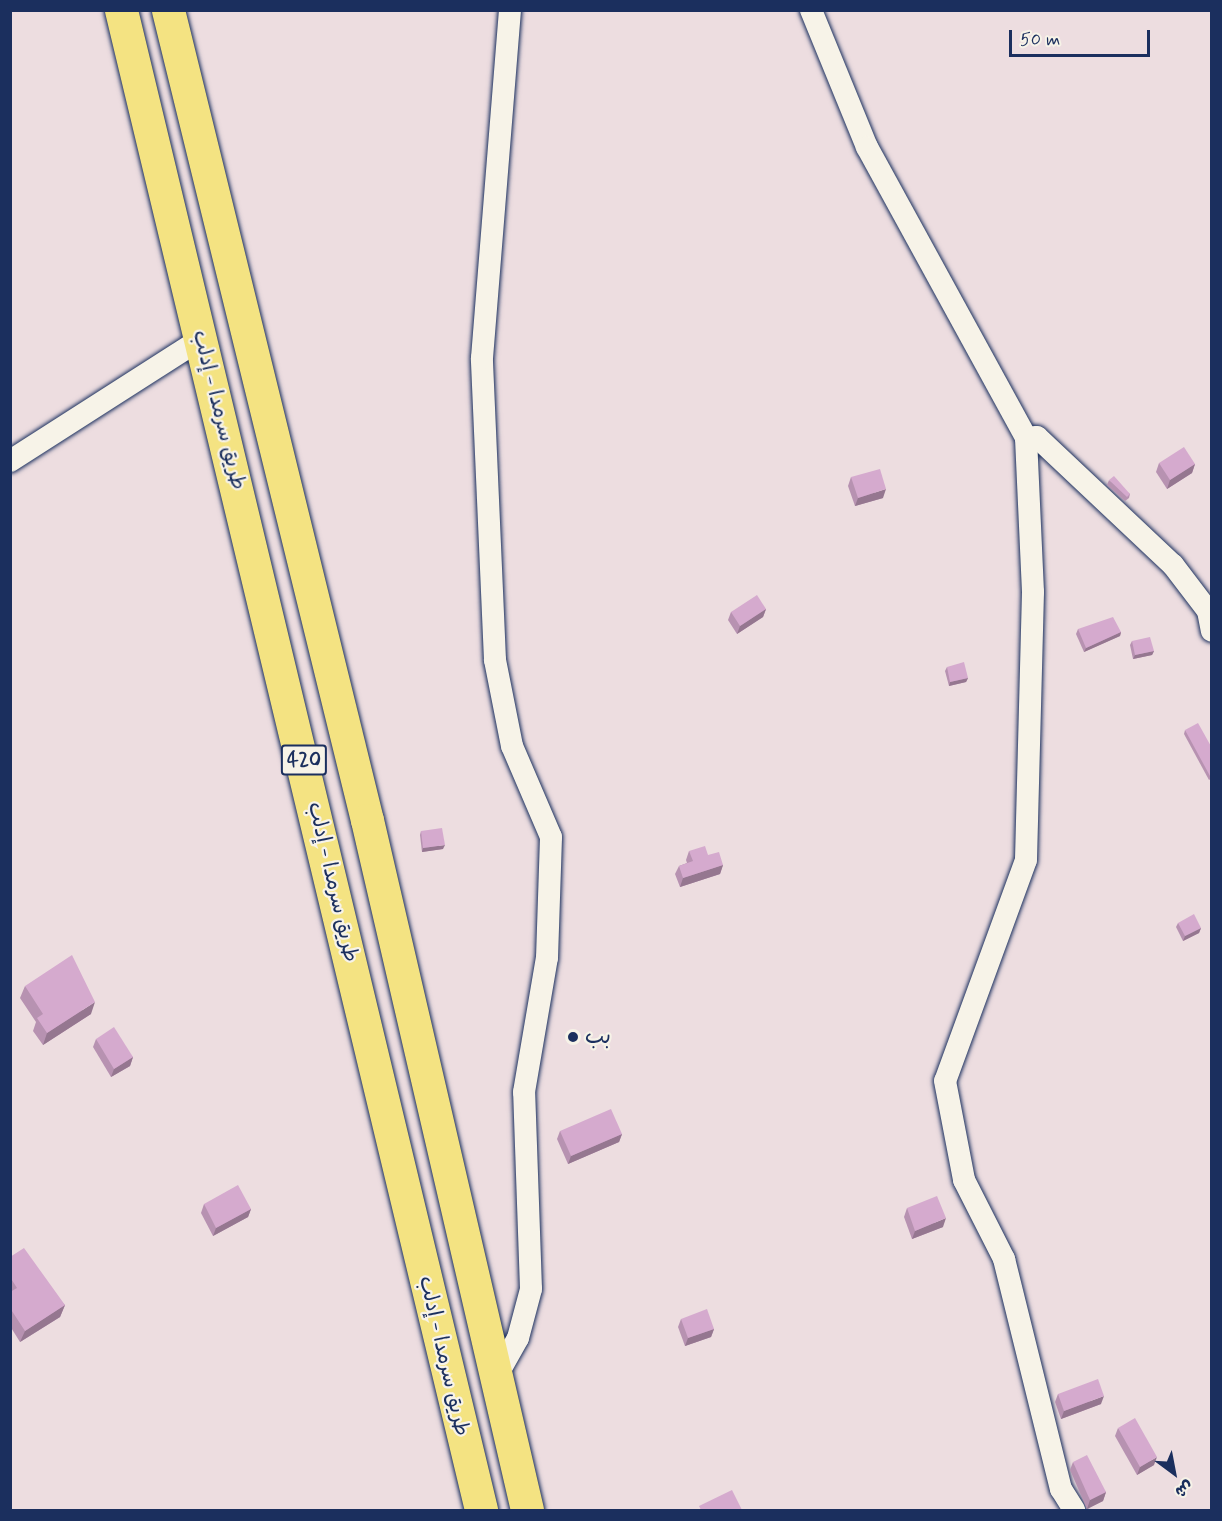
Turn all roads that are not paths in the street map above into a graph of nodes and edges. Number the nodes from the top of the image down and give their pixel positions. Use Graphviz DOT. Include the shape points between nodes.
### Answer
graph roads {
  1 [pos="121,10"];
  2 [pos="168,10"];
  3 [pos="510,10"];
  4 [pos="811,10"];
  5 [pos="202,338"];
  6 [pos="1026,438"];
  7 [pos="10,461"];
  8 [pos="1212,631"];
  9 [pos="367,820"];
  10 [pos="322,834"];
  11 [pos="496,1377"];
  12 [pos="481,1510"];
  13 [pos="527,1510"];
  14 [pos="1074,1510"];
  1 -- 5 [label="highway, طريق سرمدا - إدلب / 420"];
  2 -- 9 [label="highway, 420"];
  3 -- 11 [label="street" via="482,358 495,660 512,746 551,837 547,958 524,1092 531,1289 518,1338"];
  4 -- 6 [label="street" via="867,147"];
  5 -- 7 [label="street"];
  5 -- 10 [label="highway, طريق سرمدا - إدلب / 420"];
  6 -- 8 [label="street" via="1036,437 1173,565 1208,611"];
  6 -- 14 [label="street" via="1033,592 1026,860 945,1081 964,1180 1004,1258 1061,1489"];
  9 -- 10 [label="highway"];
  9 -- 11 [label="highway, 420"];
  10 -- 12 [label="highway, طريق سرمدا - إدلب / 420"];
  11 -- 13 [label="highway, 420"];
}
